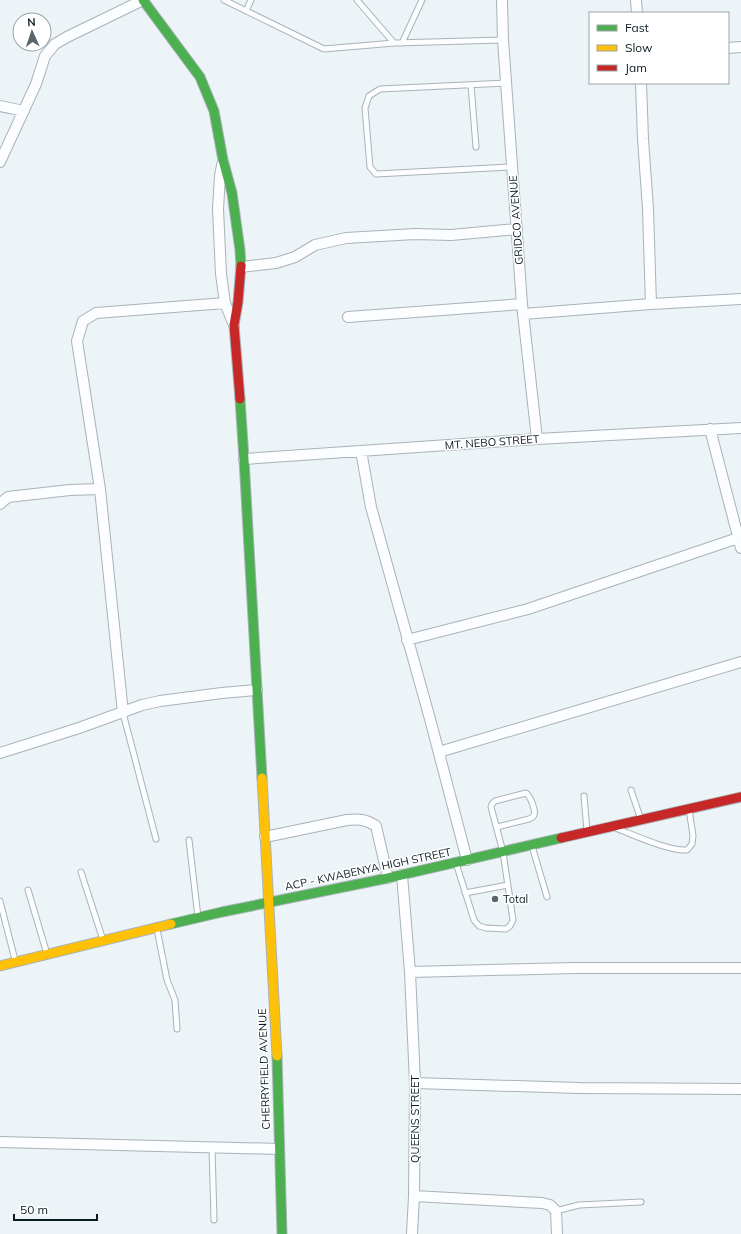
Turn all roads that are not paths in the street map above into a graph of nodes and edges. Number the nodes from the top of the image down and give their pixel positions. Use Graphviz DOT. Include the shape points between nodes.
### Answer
graph roads {
  1 [pos="143,0"];
  2 [pos="224,0"];
  3 [pos="251,0"];
  4 [pos="357,0"];
  5 [pos="422,0"];
  6 [pos="502,0"];
  7 [pos="636,0"];
  8 [pos="246,11"];
  9 [pos="637,12"];
  10 [pos="503,40"];
  11 [pos="394,43"];
  12 [pos="402,43"];
  13 [pos="729,48"];
  14 [pos="741,48"];
  15 [pos="507,83"];
  16 [pos="471,84"];
  17 [pos="641,84"];
  18 [pos="0,106"];
  19 [pos="24,111"];
  20 [pos="5,145"];
  21 [pos="476,147"];
  22 [pos="223,160"];
  23 [pos="0,162"];
  24 [pos="512,167"];
  25 [pos="516,229"];
  26 [pos="240,267"];
  27 [pos="741,299"];
  28 [pos="225,303"];
  29 [pos="651,304"];
  30 [pos="522,309"];
  31 [pos="348,317"];
  32 [pos="234,325"];
  33 [pos="741,428"];
  34 [pos="710,429"];
  35 [pos="537,438"];
  36 [pos="361,450"];
  37 [pos="244,459"];
  38 [pos="100,489"];
  39 [pos="0,504"];
  40 [pos="740,543"];
  41 [pos="407,640"];
  42 [pos="741,662"];
  43 [pos="257,690"];
  44 [pos="122,713"];
  45 [pos="439,752"];
  46 [pos="0,753"];
  47 [pos="631,790"];
  48 [pos="584,796"];
  49 [pos="741,797"];
  50 [pos="689,808"];
  51 [pos="640,819"];
  52 [pos="611,826"];
  53 [pos="497,827"];
  54 [pos="587,832"];
  55 [pos="265,837"];
  56 [pos="156,839"];
  57 [pos="189,840"];
  58 [pos="532,845"];
  59 [pos="503,852"];
  60 [pos="467,860"];
  61 [pos="455,862"];
  62 [pos="81,872"];
  63 [pos="402,875"];
  64 [pos="388,878"];
  65 [pos="508,885"];
  66 [pos="28,890"];
  67 [pos="465,893"];
  68 [pos="547,897"];
  69 [pos="0,901"];
  70 [pos="269,903"];
  71 [pos="199,918"];
  72 [pos="157,928"];
  73 [pos="103,941"];
  74 [pos="48,955"];
  75 [pos="16,963"];
  76 [pos="0,966"];
  77 [pos="741,968"];
  78 [pos="410,972"];
  79 [pos="177,1029"];
  80 [pos="416,1083"];
  81 [pos="741,1089"];
  82 [pos="0,1142"];
  83 [pos="212,1148"];
  84 [pos="279,1149"];
  85 [pos="414,1196"];
  86 [pos="641,1202"];
  87 [pos="556,1211"];
  88 [pos="214,1220"];
  89 [pos="282,1234"];
  90 [pos="412,1234"];
  91 [pos="557,1234"];
  1 -- 19 [label="street" via="55,44 45,56"];
  1 -- 22 [label="street, CHERRYFIELD AVENUE" via="200,77 214,111"];
  2 -- 8 [label="lane"];
  3 -- 8 [label="lane"];
  4 -- 11 [label="lane"];
  5 -- 12 [label="lane"];
  6 -- 10 [label="street, GRIDCO AVENUE"];
  7 -- 9 [label="street"];
  8 -- 11 [label="lane" via="324,49"];
  10 -- 12 [label="lane"];
  10 -- 15 [label="street, GRIDCO AVENUE"];
  11 -- 12 [label="lane"];
  13 -- 14 [label="street"];
  15 -- 16 [label="lane"];
  15 -- 24 [label="street, GRIDCO AVENUE"];
  16 -- 21 [label="lane"];
  16 -- 24 [label="lane" via="380,89 370,96 365,108 370,167 376,174"];
  17 -- 29 [label="street"];
  18 -- 19 [label="street"];
  19 -- 20 [label="street"];
  20 -- 23 [label="street"];
  22 -- 26 [label="street, CHERRYFIELD AVENUE" via="232,193"];
  22 -- 28 [label="street" via="218,209"];
  24 -- 25 [label="street, GRIDCO AVENUE"];
  25 -- 26 [label="street" via="451,235 415,234 346,238 315,245 295,257 276,263"];
  25 -- 30 [label="street, GRIDCO AVENUE"];
  26 -- 32 [label="street, CHERRYFIELD AVENUE"];
  27 -- 29 [label="street"];
  28 -- 32 [label="street"];
  28 -- 38 [label="street" via="96,313 83,321 77,341"];
  29 -- 30 [label="street"];
  30 -- 31 [label="street"];
  30 -- 35 [label="street, GRIDCO AVENUE"];
  32 -- 37 [label="street, CHERRYFIELD AVENUE"];
  33 -- 34 [label="street, MT. NEBO STREET"];
  34 -- 35 [label="street, MT. NEBO STREET"];
  34 -- 40 [label="street"];
  35 -- 36 [label="street, MT. NEBO STREET"];
  36 -- 37 [label="street, MT. NEBO STREET"];
  36 -- 41 [label="street" via="371,507"];
  37 -- 43 [label="street, CHERRYFIELD AVENUE"];
  38 -- 39 [label="street" via="8,497"];
  38 -- 44 [label="street"];
  40 -- 41 [label="street" via="528,609"];
  41 -- 45 [label="street"];
  42 -- 45 [label="street"];
  43 -- 44 [label="street" via="160,701"];
  43 -- 55 [label="street, CHERRYFIELD AVENUE"];
  44 -- 46 [label="street"];
  44 -- 56 [label="lane"];
  45 -- 60 [label="street"];
  47 -- 51 [label="lane"];
  48 -- 54 [label="lane"];
  49 -- 50 [label="street, ACP - KWABENYA HIGH STREET"];
  50 -- 51 [label="street, ACP - KWABENYA HIGH STREET"];
  50 -- 52 [label="lane" via="693,836 692,844 687,850 678,851"];
  51 -- 52 [label="street, ACP - KWABENYA HIGH STREET"];
  52 -- 54 [label="street, ACP - KWABENYA HIGH STREET"];
  53 -- 53 [label="lane" via="491,807 493,802 526,793 534,813 533,817"];
  53 -- 59 [label="lane"];
  54 -- 58 [label="street, ACP - KWABENYA HIGH STREET"];
  55 -- 64 [label="street" via="347,820 368,820 376,826"];
  55 -- 70 [label="street, CHERRYFIELD AVENUE"];
  57 -- 71 [label="lane"];
  58 -- 59 [label="street, ACP - KWABENYA HIGH STREET"];
  58 -- 68 [label="lane"];
  59 -- 60 [label="street, ACP - KWABENYA HIGH STREET"];
  59 -- 65 [label="lane"];
  60 -- 61 [label="street, ACP - KWABENYA HIGH STREET"];
  61 -- 63 [label="street, ACP - KWABENYA HIGH STREET"];
  61 -- 67 [label="lane"];
  62 -- 73 [label="lane"];
  63 -- 64 [label="street, ACP - KWABENYA HIGH STREET"];
  63 -- 78 [label="street, QUEENS STREET"];
  64 -- 70 [label="street, ACP - KWABENYA HIGH STREET"];
  65 -- 67 [label="lane"];
  65 -- 67 [label="lane" via="513,920 506,929 479,926 474,920"];
  66 -- 74 [label="lane"];
  69 -- 75 [label="lane"];
  70 -- 71 [label="street, ACP - KWABENYA HIGH STREET"];
  70 -- 84 [label="street, CHERRYFIELD AVENUE"];
  71 -- 72 [label="street, ACP - KWABENYA HIGH STREET"];
  72 -- 73 [label="street, ACP - KWABENYA HIGH STREET"];
  72 -- 79 [label="lane" via="175,1000"];
  73 -- 74 [label="street, ACP - KWABENYA HIGH STREET"];
  74 -- 75 [label="street, ACP - KWABENYA HIGH STREET"];
  75 -- 76 [label="street, ACP - KWABENYA HIGH STREET"];
  77 -- 78 [label="street" via="575,968"];
  78 -- 80 [label="street, QUEENS STREET"];
  80 -- 81 [label="street" via="578,1088"];
  80 -- 85 [label="street, QUEENS STREET"];
  82 -- 83 [label="street"];
  83 -- 84 [label="street"];
  83 -- 88 [label="lane"];
  84 -- 89 [label="street, CHERRYFIELD AVENUE"];
  85 -- 87 [label="street" via="542,1203 550,1205"];
  85 -- 90 [label="street, QUEENS STREET"];
  86 -- 87 [label="lane" via="579,1205"];
  87 -- 91 [label="street"];
}
